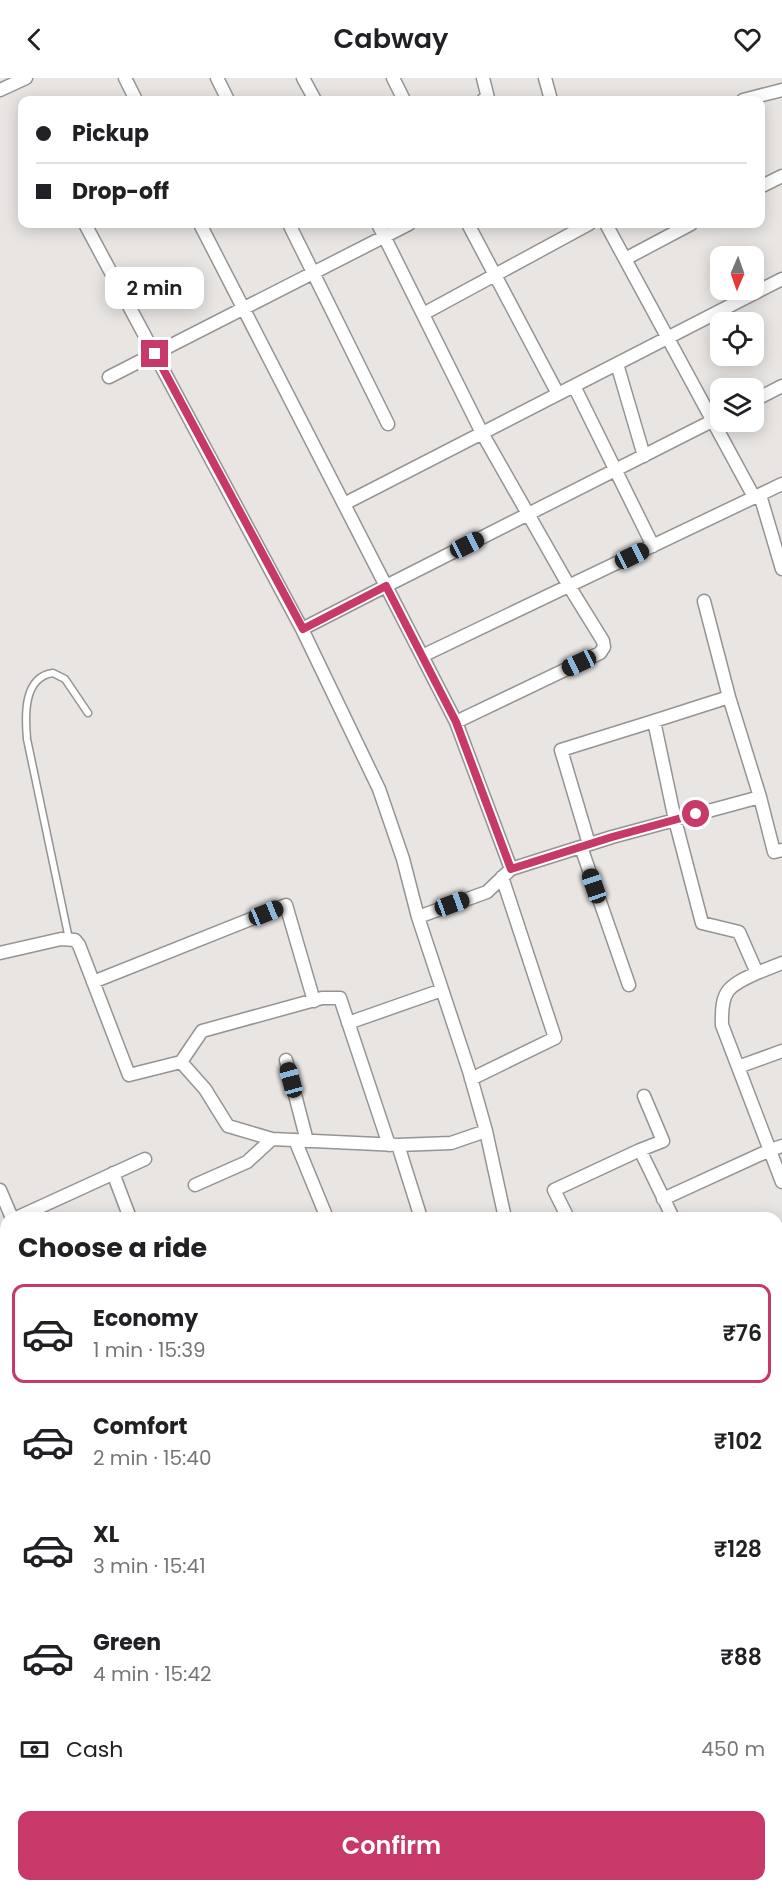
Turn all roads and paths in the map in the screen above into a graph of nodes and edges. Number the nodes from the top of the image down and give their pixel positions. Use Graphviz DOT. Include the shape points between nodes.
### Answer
graph roads {
  1 [pos="26,78"];
  2 [pos="125,78"];
  3 [pos="217,78"];
  4 [pos="303,78"];
  5 [pos="393,78"];
  6 [pos="483,78"];
  7 [pos="545,78"];
  8 [pos="774,78"];
  9 [pos="4,85"];
  10 [pos="781,92"];
  11 [pos="134,96"];
  12 [pos="226,96"];
  13 [pos="313,96"];
  14 [pos="402,96"];
  15 [pos="488,96"];
  16 [pos="550,96"];
  17 [pos="762,96"];
  18 [pos="782,176"];
  19 [pos="765,184"];
  20 [pos="87,228"];
  21 [pos="202,228"];
  22 [pos="291,228"];
  23 [pos="380,228"];
  24 [pos="400,228"];
  25 [pos="470,228"];
  26 [pos="581,228"];
  27 [pos="608,228"];
  28 [pos="683,228"];
  29 [pos="384,236"];
  30 [pos="625,258"];
  31 [pos="313,273"];
  32 [pos="495,274"];
  33 [pos="782,279"];
  34 [pos="244,308"];
  35 [pos="423,314"];
  36 [pos="668,338"];
  37 [pos="155,354"];
  38 [pos="617,364"];
  39 [pos="110,377"];
  40 [pos="574,386"];
  41 [pos="782,386"];
  42 [pos="558,394"];
  43 [pos="764,395"];
  44 [pos="710,409"];
  45 [pos="710,422"];
  46 [pos="388,424"];
  47 [pos="723,432"];
  48 [pos="482,433"];
  49 [pos="644,456"];
  50 [pos="615,470"];
  51 [pos="782,484"];
  52 [pos="757,496"];
  53 [pos="344,504"];
  54 [pos="528,515"];
  55 [pos="653,546"];
  56 [pos="782,569"];
  57 [pos="386,586"];
  58 [pos="569,586"];
  59 [pos="704,601"];
  60 [pos="303,629"];
  61 [pos="422,656"];
  62 [pos="729,697"];
  63 [pos="88,713"];
  64 [pos="654,721"];
  65 [pos="456,722"];
  66 [pos="760,797"];
  67 [pos="675,820"];
  68 [pos="585,846"];
  69 [pos="782,850"];
  70 [pos="506,873"];
  71 [pos="418,917"];
  72 [pos="69,939"];
  73 [pos="0,953"];
  74 [pos="782,963"];
  75 [pos="757,973"];
  76 [pos="93,982"];
  77 [pos="629,985"];
  78 [pos="442,990"];
  79 [pos="314,1001"];
  80 [pos="348,1023"];
  81 [pos="782,1052"];
  82 [pos="286,1060"];
  83 [pos="181,1062"];
  84 [pos="738,1067"];
  85 [pos="471,1079"];
  86 [pos="644,1096"];
  87 [pos="486,1131"];
  88 [pos="272,1139"];
  89 [pos="301,1140"];
  90 [pos="393,1145"];
  91 [pos="776,1148"];
  92 [pos="640,1150"];
  93 [pos="145,1159"];
  94 [pos="113,1173"];
  95 [pos="782,1182"];
  96 [pos="195,1185"];
  97 [pos="0,1190"];
  98 [pos="663,1199"];
  99 [pos="11,1212"];
  100 [pos="27,1212"];
  101 [pos="128,1212"];
  102 [pos="325,1212"];
  103 [pos="419,1212"];
  104 [pos="504,1212"];
  105 [pos="565,1212"];
  106 [pos="670,1212"];
  1 -- 9 [label="street"];
  2 -- 11 [label="street"];
  3 -- 12 [label="street"];
  4 -- 13 [label="street"];
  5 -- 14 [label="street"];
  6 -- 15 [label="street"];
  7 -- 16 [label="street"];
  8 -- 10 [label="street"];
  10 -- 17 [label="street"];
  18 -- 19 [label="street"];
  20 -- 37 [label="street"];
  21 -- 34 [label="street"];
  22 -- 31 [label="street"];
  23 -- 29 [label="street"];
  24 -- 29 [label="street"];
  25 -- 32 [label="street"];
  26 -- 32 [label="street"];
  27 -- 30 [label="street"];
  28 -- 30 [label="street"];
  29 -- 31 [label="street"];
  29 -- 35 [label="street"];
  30 -- 36 [label="street"];
  31 -- 34 [label="street"];
  31 -- 46 [label="street"];
  32 -- 35 [label="street"];
  32 -- 42 [label="street"];
  33 -- 36 [label="street"];
  34 -- 37 [label="street"];
  34 -- 53 [label="street"];
  35 -- 48 [label="street"];
  36 -- 38 [label="street"];
  36 -- 44 [label="street"];
  37 -- 39 [label="street"];
  37 -- 60 [label="street"];
  38 -- 40 [label="street"];
  38 -- 49 [label="street"];
  40 -- 42 [label="street"];
  40 -- 50 [label="street"];
  41 -- 43 [label="street"];
  42 -- 48 [label="street"];
  45 -- 49 [label="street"];
  47 -- 52 [label="street"];
  48 -- 53 [label="street"];
  48 -- 54 [label="street"];
  49 -- 50 [label="street"];
  50 -- 54 [label="street"];
  50 -- 55 [label="street"];
  51 -- 52 [label="street"];
  52 -- 55 [label="street"];
  52 -- 56 [label="street"];
  53 -- 57 [label="street"];
  54 -- 57 [label="street"];
  54 -- 58 [label="street"];
  55 -- 58 [label="street"];
  57 -- 60 [label="street"];
  57 -- 61 [label="street"];
  58 -- 61 [label="street"];
  58 -- 65 [label="street" via="603,642 602,651"];
  59 -- 62 [label="street"];
  60 -- 71 [label="street" via="379,789 404,859"];
  61 -- 65 [label="street"];
  62 -- 64 [label="street"];
  62 -- 66 [label="street"];
  63 -- 72 [label="lane" via="65,680 53,673 36,680 25,712 27,739"];
  64 -- 67 [label="street"];
  64 -- 68 [label="street" via="561,750"];
  65 -- 70 [label="street"];
  66 -- 67 [label="street"];
  66 -- 69 [label="street" via="774,852"];
  67 -- 68 [label="street"];
  67 -- 75 [label="street" via="702,923 739,932"];
  68 -- 70 [label="street"];
  68 -- 77 [label="street"];
  70 -- 71 [label="street" via="486,892"];
  70 -- 85 [label="street" via="555,1038"];
  71 -- 78 [label="street"];
  72 -- 73 [label="street"];
  72 -- 76 [label="street" via="79,945"];
  74 -- 75 [label="street"];
  75 -- 84 [label="street" via="735,983 722,1001 722,1025"];
  76 -- 79 [label="street" via="286,905"];
  76 -- 83 [label="street" via="129,1075"];
  78 -- 80 [label="street"];
  78 -- 85 [label="street"];
  79 -- 80 [label="street" via="340,998"];
  79 -- 83 [label="street" via="202,1031"];
  80 -- 90 [label="street"];
  81 -- 84 [label="street"];
  82 -- 89 [label="street"];
  83 -- 88 [label="street" via="205,1089 228,1126"];
  84 -- 91 [label="street"];
  85 -- 87 [label="street"];
  86 -- 92 [label="street" via="663,1141"];
  87 -- 90 [label="street" via="451,1143"];
  87 -- 104 [label="street"];
  88 -- 89 [label="street"];
  88 -- 96 [label="street" via="247,1162"];
  89 -- 90 [label="street"];
  89 -- 102 [label="street"];
  90 -- 103 [label="street"];
  91 -- 95 [label="street"];
  91 -- 98 [label="street"];
  92 -- 98 [label="street"];
  92 -- 105 [label="street" via="554,1190"];
  93 -- 94 [label="street"];
  94 -- 100 [label="street"];
  94 -- 101 [label="street"];
  97 -- 99 [label="street"];
  98 -- 106 [label="street"];
}
